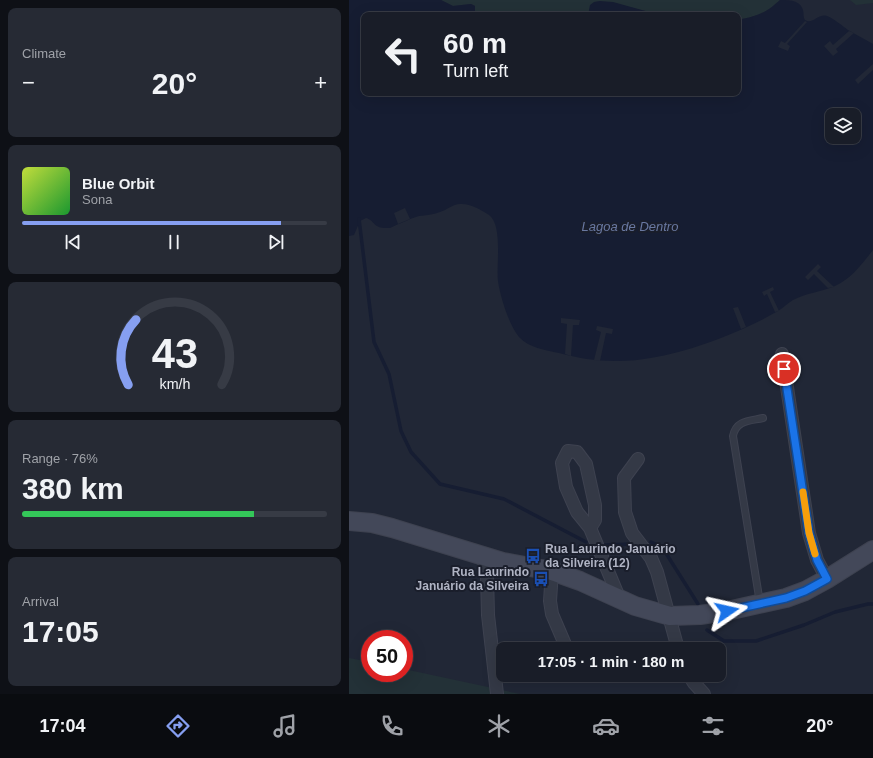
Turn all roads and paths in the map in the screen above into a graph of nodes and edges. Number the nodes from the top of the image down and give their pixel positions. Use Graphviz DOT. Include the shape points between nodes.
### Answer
graph roads {
  1 [pos="782,354"];
  2 [pos="763,418"];
  3 [pos="638,459"];
  4 [pos="349,521"];
  5 [pos="590,528"];
  6 [pos="873,550"];
  7 [pos="483,556"];
  8 [pos="552,571"];
  9 [pos="827,579"];
  10 [pos="620,600"];
  11 [pos="761,604"];
  12 [pos="670,616"];
  13 [pos="564,642"];
  14 [pos="676,642"];
  15 [pos="693,682"];
  16 [pos="497,694"];
  17 [pos="703,694"];
  1 -- 9 [label="street" via="809,533 817,560"];
  2 -- 11 [label="lane" via="739,424 734,429 733,436"];
  3 -- 12 [label="street" via="624,478 625,512 632,533 651,558"];
  4 -- 7 [label="main road" via="392,528"];
  5 -- 5 [label="street" via="577,512 566,487 562,463 568,451 577,452 586,464 595,504 595,520"];
  5 -- 10 [label="street"];
  6 -- 9 [label="main road"];
  7 -- 8 [label="main road"];
  7 -- 16 [label="street" via="487,575 488,615"];
  8 -- 10 [label="main road"];
  8 -- 13 [label="street" via="552,614"];
  9 -- 11 [label="main road" via="805,591"];
  10 -- 12 [label="main road"];
  11 -- 12 [label="main road" via="707,614"];
  12 -- 14 [label="street"];
  15 -- 17 [label="street"];
}
